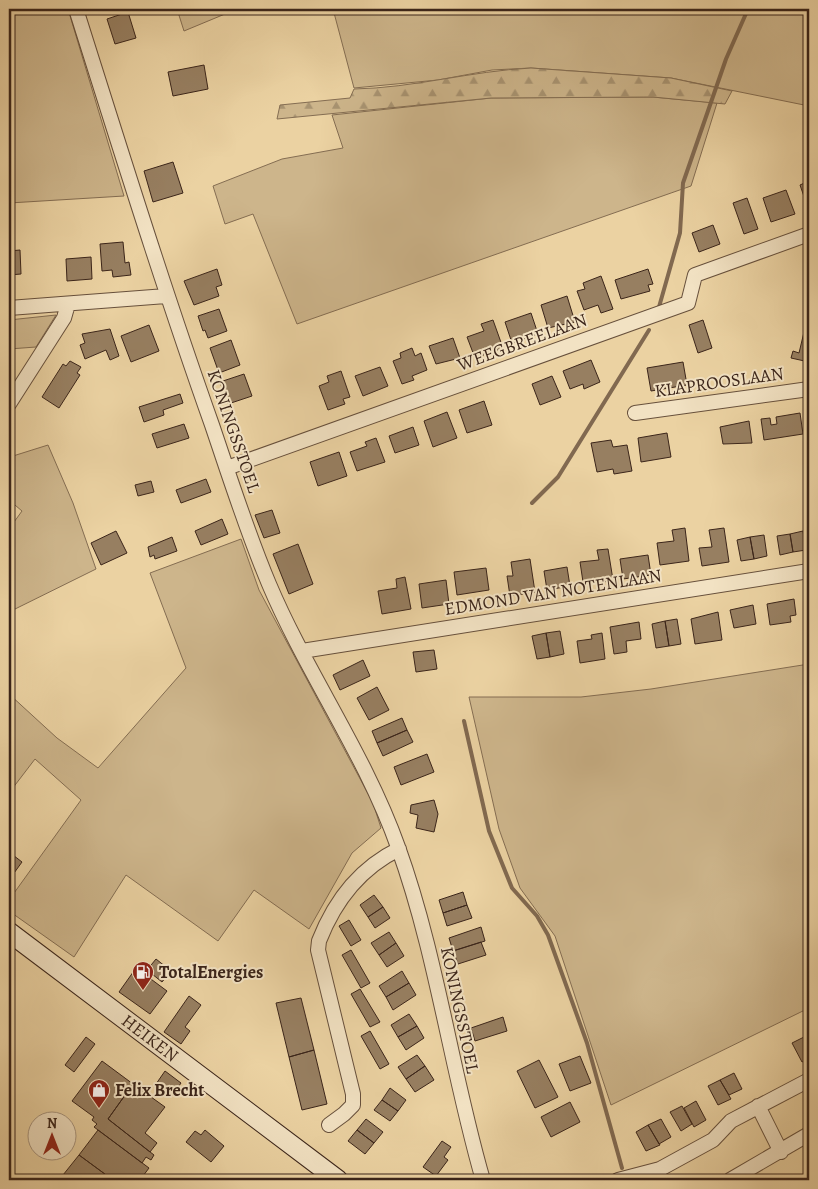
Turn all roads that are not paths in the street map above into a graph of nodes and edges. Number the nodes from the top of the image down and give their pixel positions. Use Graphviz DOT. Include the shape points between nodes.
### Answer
graph roads {
  1 [pos="76,9"];
  2 [pos="809,234"];
  3 [pos="166,296"];
  4 [pos="68,304"];
  5 [pos="9,308"];
  6 [pos="809,388"];
  7 [pos="9,404"];
  8 [pos="635,413"];
  9 [pos="227,468"];
  10 [pos="809,571"];
  11 [pos="302,651"];
  12 [pos="399,849"];
  13 [pos="9,932"];
  14 [pos="809,1080"];
  15 [pos="758,1106"];
  16 [pos="328,1125"];
  17 [pos="809,1134"];
  18 [pos="781,1152"];
  19 [pos="338,1180"];
  20 [pos="483,1180"];
  21 [pos="618,1180"];
  22 [pos="730,1180"];
  1 -- 3 [label="street, KONINGSSTOEL"];
  2 -- 9 [label="street, WEEGBREELAAN" via="695,275 688,303"];
  3 -- 4 [label="street"];
  3 -- 9 [label="street, KONINGSSTOEL"];
  4 -- 5 [label="street"];
  4 -- 7 [label="street" via="64,318"];
  6 -- 8 [label="street, KLAPROOSLAAN"];
  9 -- 11 [label="street, KONINGSSTOEL" via="270,586"];
  10 -- 11 [label="street, EDMOND VAN NOTENLAAN"];
  11 -- 12 [label="street, KONINGSSTOEL" via="367,772"];
  12 -- 16 [label="street" via="378,860 351,884 319,941 318,950 354,1094 354,1105"];
  12 -- 20 [label="street, KONINGSSTOEL" via="426,943 460,1096"];
  13 -- 19 [label="main road, HEIKEN"];
  14 -- 15 [label="street"];
  15 -- 18 [label="street"];
  15 -- 21 [label="street" via="731,1120 713,1140 660,1169"];
  17 -- 18 [label="street"];
  18 -- 22 [label="street"];
}
